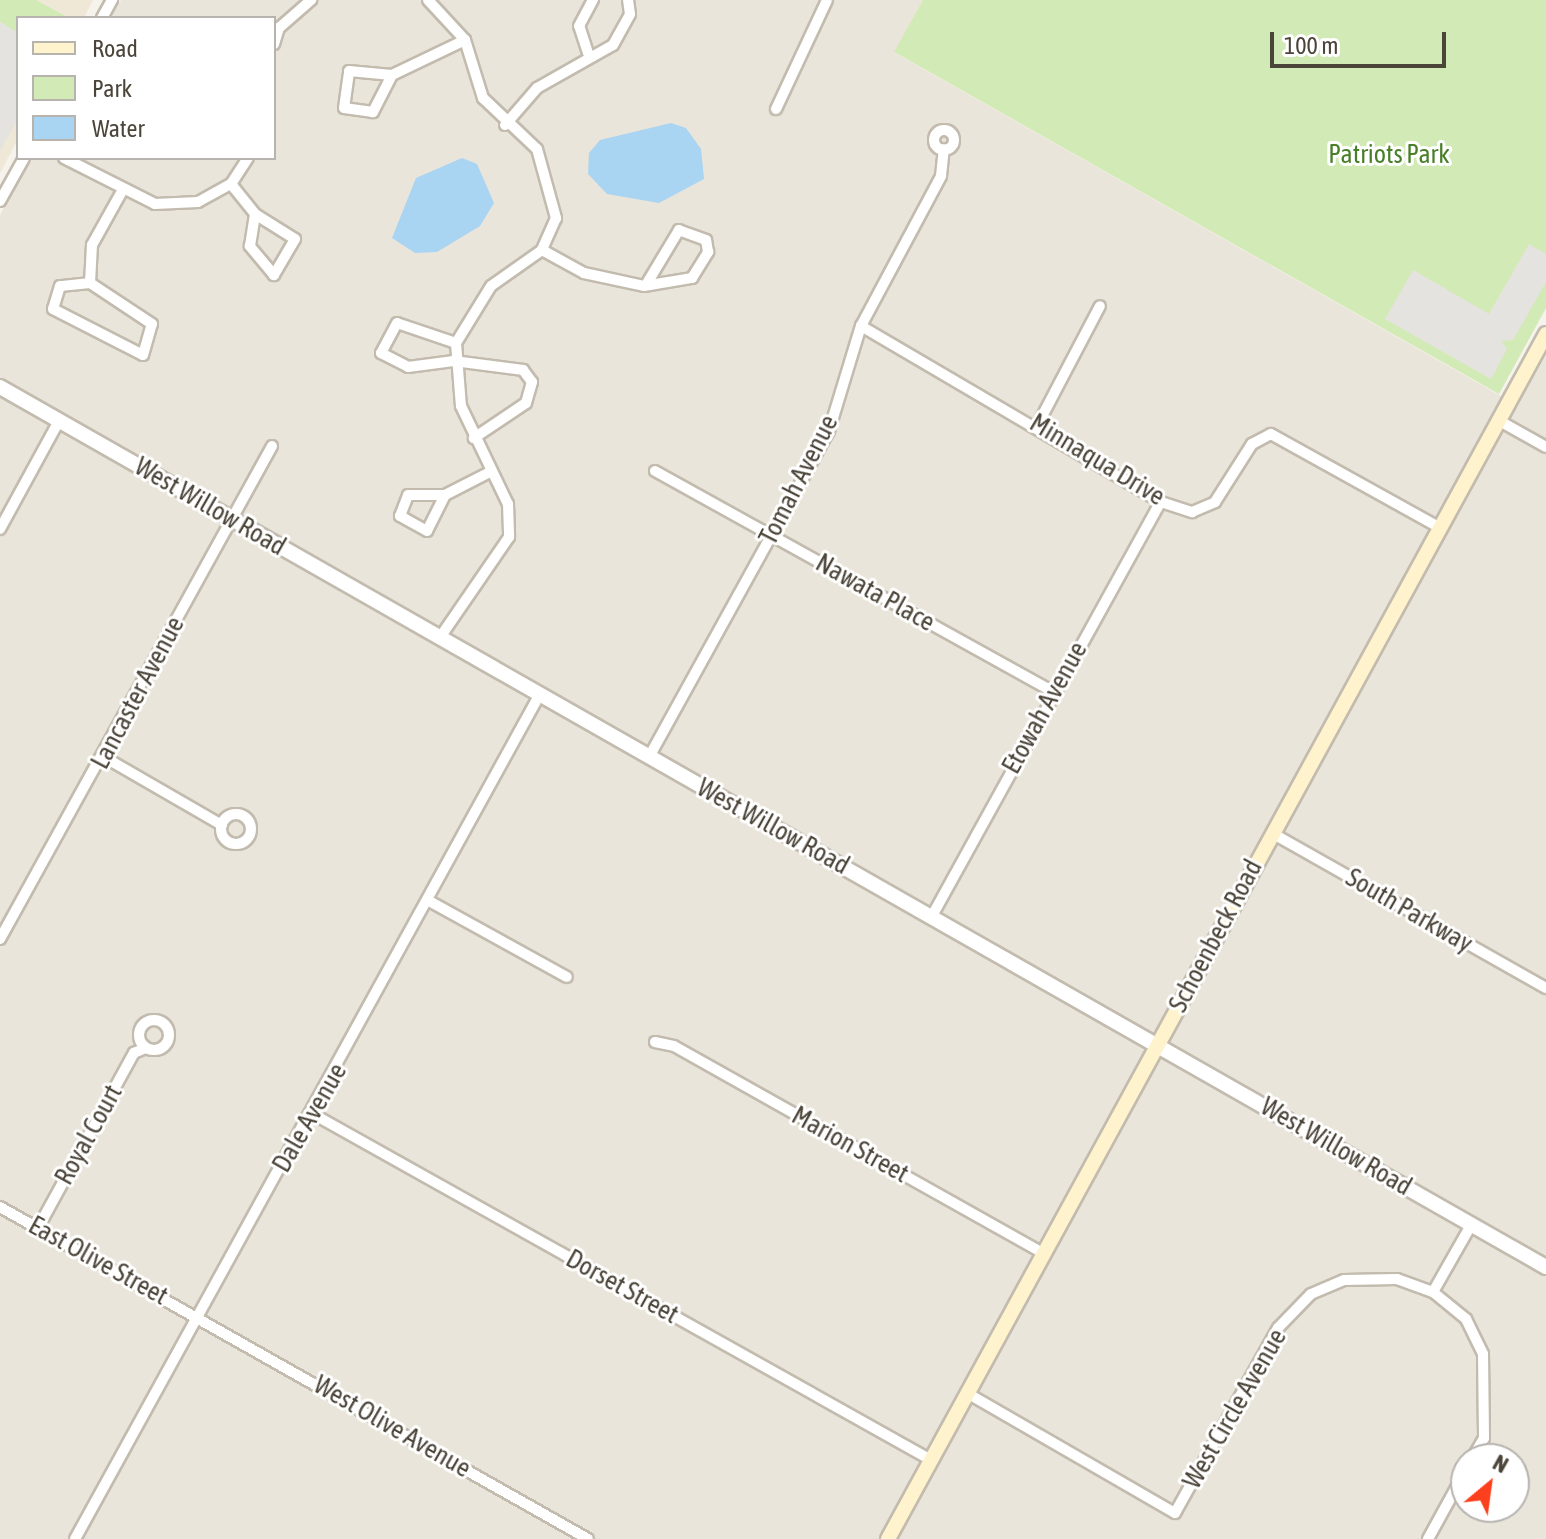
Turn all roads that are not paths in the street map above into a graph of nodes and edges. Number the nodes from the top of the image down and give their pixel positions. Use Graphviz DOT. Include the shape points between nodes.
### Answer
graph roads {
  1 [pos="311,0"];
  2 [pos="428,0"];
  3 [pos="593,0"];
  4 [pos="628,0"];
  5 [pos="827,0"];
  6 [pos="297,3"];
  7 [pos="276,40"];
  8 [pos="465,40"];
  9 [pos="588,53"];
  10 [pos="392,75"];
  11 [pos="776,109"];
  12 [pos="505,125"];
  13 [pos="944,149"];
  14 [pos="23,160"];
  15 [pos="67,160"];
  16 [pos="247,160"];
  17 [pos="231,184"];
  18 [pos="121,193"];
  19 [pos="0,201"];
  20 [pos="255,214"];
  21 [pos="542,250"];
  22 [pos="90,283"];
  23 [pos="646,285"];
  24 [pos="1100,306"];
  25 [pos="861,326"];
  26 [pos="1546,334"];
  27 [pos="456,343"];
  28 [pos="454,361"];
  29 [pos="0,387"];
  30 [pos="1498,420"];
  31 [pos="59,421"];
  32 [pos="1038,424"];
  33 [pos="474,438"];
  34 [pos="272,446"];
  35 [pos="1546,447"];
  36 [pos="655,471"];
  37 [pos="488,473"];
  38 [pos="445,495"];
  39 [pos="1161,502"];
  40 [pos="231,519"];
  41 [pos="1439,527"];
  42 [pos="0,529"];
  43 [pos="772,536"];
  44 [pos="441,636"];
  45 [pos="1053,692"];
  46 [pos="540,694"];
  47 [pos="104,757"];
  48 [pos="649,757"];
  49 [pos="222,825"];
  50 [pos="1272,833"];
  51 [pos="431,902"];
  52 [pos="932,916"];
  53 [pos="0,939"];
  54 [pos="567,977"];
  55 [pos="1546,988"];
  56 [pos="655,1042"];
  57 [pos="1157,1044"];
  58 [pos="145,1048"];
  59 [pos="313,1114"];
  60 [pos="0,1207"];
  61 [pos="1471,1225"];
  62 [pos="38,1228"];
  63 [pos="1044,1254"];
  64 [pos="1546,1267"];
  65 [pos="1433,1292"];
  66 [pos="196,1316"];
  67 [pos="967,1393"];
  68 [pos="1481,1443"];
  69 [pos="931,1460"];
  70 [pos="1450,1499"];
  71 [pos="75,1539"];
  72 [pos="588,1539"];
  73 [pos="888,1539"];
  74 [pos="1428,1539"];
  1 -- 6 [label="street"];
  2 -- 8 [label="street"];
  3 -- 9 [label="street" via="579,26"];
  4 -- 9 [label="street" via="630,14 613,45"];
  5 -- 11 [label="street"];
  6 -- 7 [label="street"];
  8 -- 10 [label="street"];
  8 -- 12 [label="street" via="483,98"];
  9 -- 12 [label="street" via="537,88"];
  10 -- 10 [label="street" via="349,71 344,108 373,112"];
  12 -- 21 [label="street" via="537,149 552,184 556,218"];
  13 -- 25 [label="street, Tomah Avenue" via="941,176"];
  14 -- 19 [label="street"];
  15 -- 18 [label="street"];
  16 -- 17 [label="street"];
  17 -- 18 [label="street" via="198,202 155,204"];
  17 -- 20 [label="street"];
  18 -- 22 [label="street" via="92,245"];
  20 -- 20 [label="street" via="250,246 274,275 295,239"];
  21 -- 23 [label="street" via="584,273"];
  21 -- 27 [label="street" via="491,286 464,320"];
  22 -- 22 [label="street" via="60,286 53,309 143,355 152,324"];
  23 -- 23 [label="street" via="692,278 708,252 706,240 679,230"];
  24 -- 32 [label="street"];
  25 -- 32 [label="street, Minnaqua Drive"];
  25 -- 43 [label="street, Tomah Avenue" via="829,431"];
  26 -- 30 [label="main road, Schoenbeck Road"];
  27 -- 28 [label="street"];
  27 -- 28 [label="street" via="397,323 381,346 396,364"];
  28 -- 33 [label="street"];
  28 -- 33 [label="street" via="513,367 532,382 526,403"];
  29 -- 31 [label="street, West Willow Road"];
  30 -- 35 [label="street"];
  30 -- 41 [label="main road, Schoenbeck Road"];
  31 -- 40 [label="street, West Willow Road"];
  31 -- 42 [label="street"];
  32 -- 39 [label="street, Minnaqua Drive"];
  33 -- 37 [label="street"];
  34 -- 40 [label="street, Lancaster Avenue"];
  36 -- 43 [label="street, Nawata Place"];
  37 -- 38 [label="street"];
  37 -- 44 [label="street" via="508,504 509,537"];
  38 -- 38 [label="street" via="408,495 400,516 427,531"];
  39 -- 41 [label="street, Minnaqua Drive" via="1192,512 1215,502 1252,444 1271,434"];
  39 -- 45 [label="street, Etowah Avenue"];
  40 -- 44 [label="street, West Willow Road"];
  40 -- 47 [label="street, Lancaster Avenue"];
  41 -- 50 [label="main road, Schoenbeck Road"];
  43 -- 45 [label="street, Nawata Place"];
  43 -- 48 [label="street, Tomah Avenue"];
  44 -- 46 [label="street, West Willow Road"];
  45 -- 52 [label="street, Etowah Avenue"];
  46 -- 48 [label="street, West Willow Road"];
  46 -- 51 [label="street, Dale Avenue"];
  47 -- 49 [label="street"];
  47 -- 53 [label="street, Lancaster Avenue"];
  48 -- 52 [label="street, West Willow Road"];
  50 -- 55 [label="street, South Parkway"];
  50 -- 57 [label="main road, Schoenbeck Road"];
  51 -- 54 [label="street"];
  51 -- 59 [label="street, Dale Avenue"];
  52 -- 57 [label="street, West Willow Road"];
  56 -- 63 [label="street, Marion Street" via="674,1046"];
  57 -- 61 [label="street, West Willow Road"];
  57 -- 63 [label="main road, Schoenbeck Road"];
  58 -- 62 [label="street, Royal Court" via="134,1053"];
  59 -- 66 [label="street, Dale Avenue"];
  59 -- 69 [label="street, Dorset Street"];
  60 -- 62 [label="street, East Olive Street"];
  61 -- 64 [label="street, West Willow Road"];
  61 -- 65 [label="street"];
  62 -- 66 [label="street, East Olive Street"];
  63 -- 67 [label="main road, Schoenbeck Road"];
  65 -- 67 [label="street, West Circle Avenue" via="1397,1279 1344,1280 1311,1294 1278,1328 1175,1513"];
  65 -- 68 [label="street" via="1466,1319 1483,1354"];
  66 -- 71 [label="street, Dale Avenue"];
  66 -- 72 [label="street, West Olive Avenue"];
  67 -- 69 [label="main road, Schoenbeck Road"];
  69 -- 73 [label="main road, Schoenbeck Road"];
  70 -- 74 [label="street"];
}
